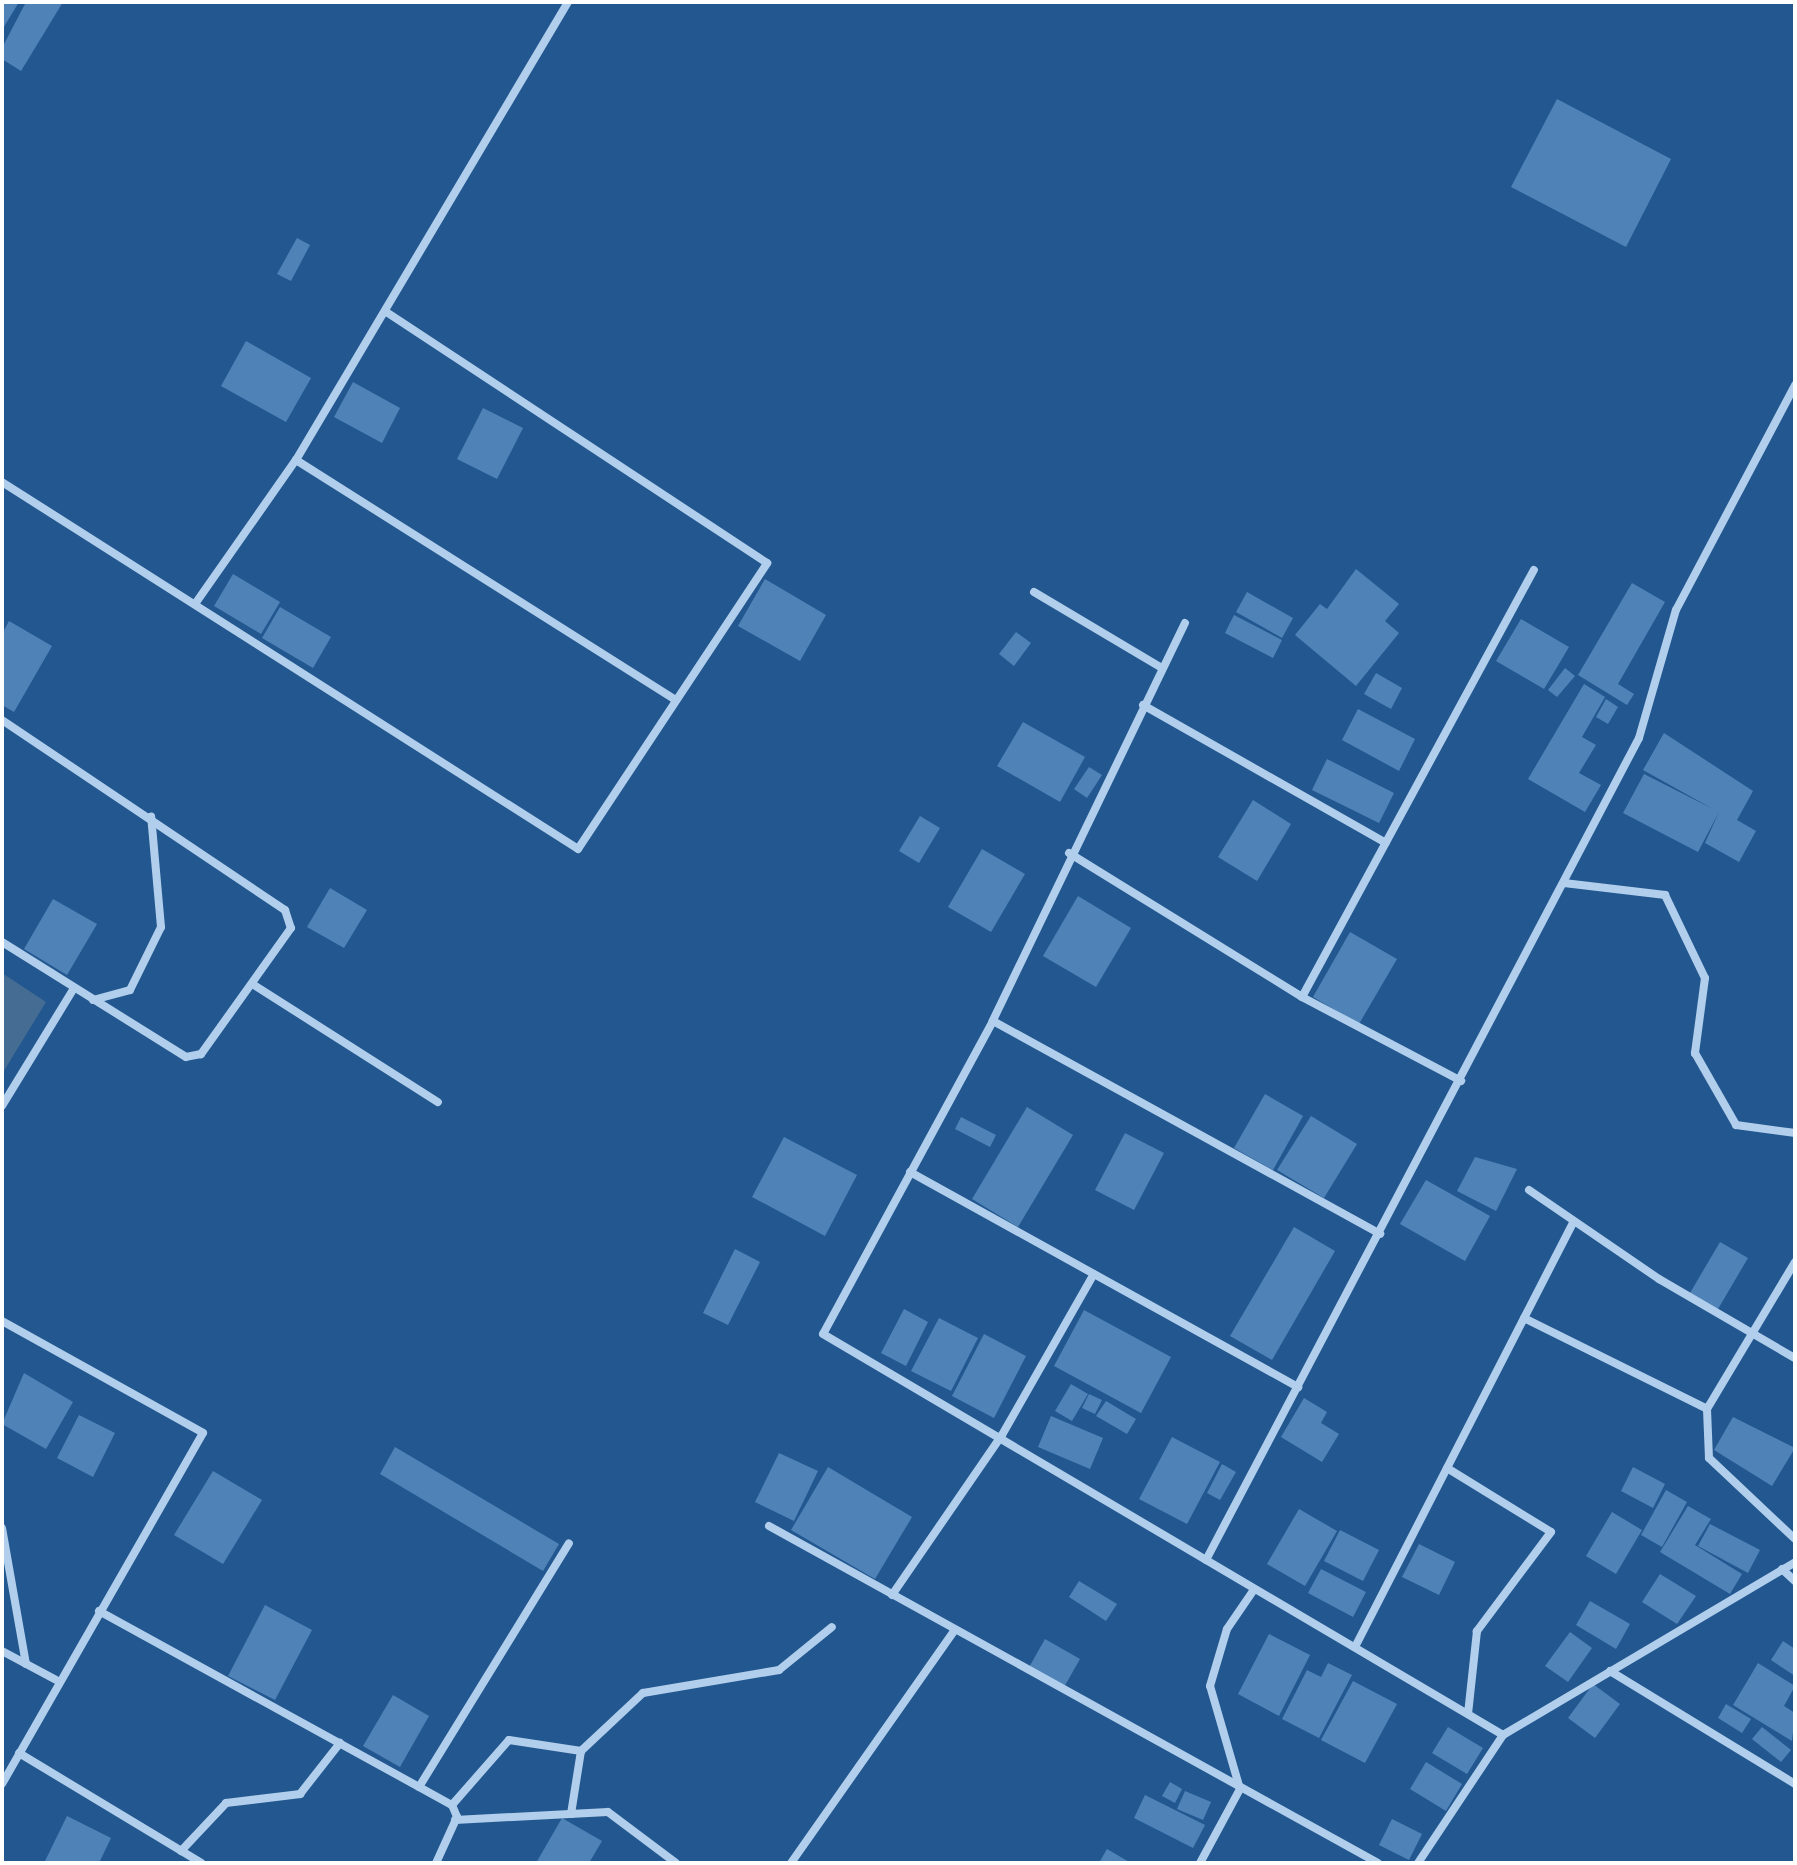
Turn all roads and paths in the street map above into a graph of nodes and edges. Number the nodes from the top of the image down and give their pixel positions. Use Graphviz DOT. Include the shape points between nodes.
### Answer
graph roads {
  1 [pos="568,2"];
  2 [pos="386,312"];
  3 [pos="1795,385"];
  4 [pos="296,460"];
  5 [pos="2,482"];
  6 [pos="1534,570"];
  7 [pos="1034,592"];
  8 [pos="195,604"];
  9 [pos="1185,623"];
  10 [pos="1162,668"];
  11 [pos="676,700"];
  12 [pos="1143,705"];
  13 [pos="2,720"];
  14 [pos="151,815"];
  15 [pos="1386,843"];
  16 [pos="1069,853"];
  17 [pos="1564,883"];
  18 [pos="2,942"];
  19 [pos="254,985"];
  20 [pos="74,988"];
  21 [pos="1302,997"];
  22 [pos="93,1000"];
  23 [pos="993,1021"];
  24 [pos="1461,1081"];
  25 [pos="438,1102"];
  26 [pos="2,1106"];
  27 [pos="1795,1133"];
  28 [pos="910,1172"];
  29 [pos="1529,1190"];
  30 [pos="1573,1222"];
  31 [pos="1380,1234"];
  32 [pos="1795,1262"];
  33 [pos="1094,1274"];
  34 [pos="1524,1318"];
  35 [pos="2,1321"];
  36 [pos="1754,1331"];
  37 [pos="1795,1358"];
  38 [pos="1298,1387"];
  39 [pos="1707,1409"];
  40 [pos="1002,1435"];
  41 [pos="1447,1468"];
  42 [pos="769,1526"];
  43 [pos="2,1528"];
  44 [pos="1795,1539"];
  45 [pos="569,1543"];
  46 [pos="1206,1560"];
  47 [pos="1795,1562"];
  48 [pos="1782,1569"];
  49 [pos="1795,1581"];
  50 [pos="1253,1591"];
  51 [pos="892,1595"];
  52 [pos="99,1611"];
  53 [pos="832,1627"];
  54 [pos="954,1631"];
  55 [pos="1355,1647"];
  56 [pos="2,1651"];
  57 [pos="26,1664"];
  58 [pos="1610,1671"];
  59 [pos="56,1680"];
  60 [pos="1468,1714"];
  61 [pos="1503,1735"];
  62 [pos="340,1743"];
  63 [pos="581,1751"];
  64 [pos="19,1753"];
  65 [pos="2,1784"];
  66 [pos="1795,1784"];
  67 [pos="419,1787"];
  68 [pos="1240,1789"];
  69 [pos="452,1805"];
  70 [pos="571,1814"];
  71 [pos="455,1820"];
  72 [pos="181,1851"];
  73 [pos="201,1863"];
  74 [pos="436,1863"];
  75 [pos="676,1863"];
  76 [pos="791,1863"];
  77 [pos="1200,1863"];
  78 [pos="1378,1863"];
  79 [pos="1418,1863"];
  1 -- 2 [label="street"];
  2 -- 4 [label="street"];
  2 -- 11 [label="street" via="767,563"];
  3 -- 17 [label="street" via="1676,610 1639,738"];
  4 -- 8 [label="street"];
  4 -- 11 [label="street"];
  5 -- 8 [label="street"];
  6 -- 15 [label="street"];
  7 -- 10 [label="street"];
  8 -- 11 [label="street" via="578,849"];
  9 -- 10 [label="street"];
  10 -- 12 [label="street"];
  12 -- 15 [label="street"];
  12 -- 16 [label="street"];
  13 -- 14 [label="street"];
  14 -- 19 [label="street" via="211,866 285,910 291,928 285,943"];
  14 -- 22 [label="street" via="159,842 161,927 130,990"];
  15 -- 21 [label="street"];
  16 -- 21 [label="street"];
  16 -- 23 [label="street"];
  17 -- 24 [label="street"];
  17 -- 27 [label="street" via="1665,895 1705,978 1695,1053 1736,1125"];
  18 -- 20 [label="street"];
  19 -- 22 [label="street" via="201,1054 186,1057"];
  19 -- 25 [label="street"];
  20 -- 22 [label="street"];
  20 -- 26 [label="street"];
  21 -- 24 [label="street"];
  23 -- 28 [label="street"];
  23 -- 31 [label="street"];
  24 -- 31 [label="street"];
  28 -- 33 [label="street"];
  28 -- 40 [label="street" via="823,1334"];
  29 -- 30 [label="street"];
  30 -- 34 [label="street"];
  30 -- 36 [label="street"];
  31 -- 38 [label="street"];
  32 -- 36 [label="street"];
  33 -- 38 [label="street"];
  33 -- 40 [label="street"];
  34 -- 39 [label="street"];
  34 -- 41 [label="street"];
  35 -- 52 [label="street" via="203,1433"];
  36 -- 37 [label="street"];
  36 -- 39 [label="street"];
  38 -- 46 [label="street"];
  39 -- 44 [label="street" via="1709,1458"];
  40 -- 46 [label="street"];
  40 -- 51 [label="street"];
  41 -- 55 [label="street"];
  41 -- 60 [label="street" via="1551,1532 1477,1631"];
  42 -- 51 [label="street"];
  43 -- 57 [label="street"];
  45 -- 67 [label="street"];
  46 -- 50 [label="street"];
  47 -- 48 [label="street"];
  48 -- 49 [label="street"];
  48 -- 58 [label="street"];
  50 -- 55 [label="street"];
  50 -- 68 [label="street" via="1227,1629 1210,1686"];
  51 -- 54 [label="street"];
  52 -- 59 [label="street"];
  52 -- 62 [label="street"];
  53 -- 63 [label="street" via="779,1670 643,1693"];
  54 -- 68 [label="street"];
  54 -- 76 [label="street"];
  55 -- 60 [label="street"];
  56 -- 57 [label="street"];
  57 -- 59 [label="street"];
  58 -- 61 [label="street"];
  58 -- 66 [label="street"];
  59 -- 64 [label="street"];
  60 -- 61 [label="street"];
  61 -- 79 [label="street"];
  62 -- 67 [label="street"];
  62 -- 72 [label="street" via="300,1794 226,1803"];
  63 -- 69 [label="street" via="509,1740"];
  63 -- 70 [label="street"];
  64 -- 65 [label="street"];
  64 -- 72 [label="street"];
  67 -- 69 [label="street"];
  68 -- 77 [label="street"];
  68 -- 78 [label="street"];
  69 -- 71 [label="street"];
  70 -- 71 [label="street"];
  70 -- 75 [label="street" via="608,1812"];
  71 -- 74 [label="street"];
  72 -- 73 [label="street"];
}
